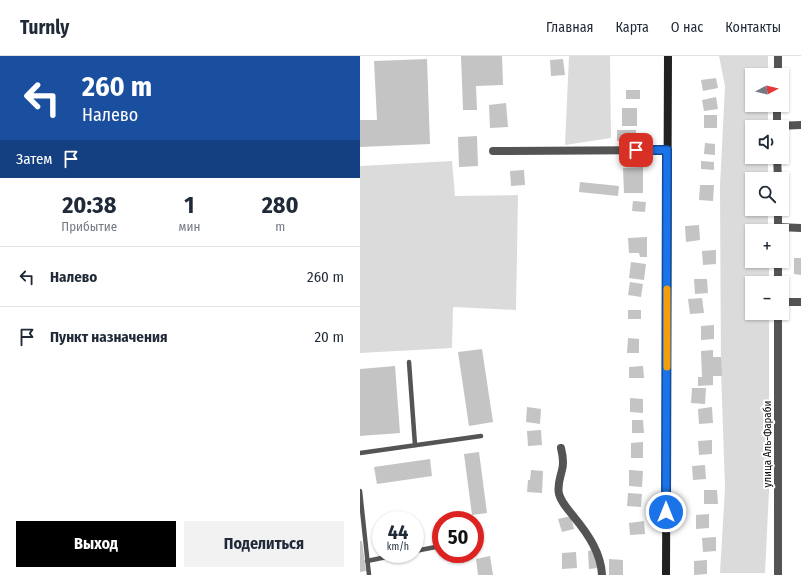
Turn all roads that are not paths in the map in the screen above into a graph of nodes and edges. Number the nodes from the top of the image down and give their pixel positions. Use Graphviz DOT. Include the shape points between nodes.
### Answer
graph roads {
  1 [pos="668,56"];
  2 [pos="778,56"];
  3 [pos="778,68"];
  4 [pos="801,125"];
  5 [pos="789,126"];
  6 [pos="667,150"];
  7 [pos="493,151"];
  8 [pos="801,228"];
  9 [pos="789,229"];
  10 [pos="789,302"];
  11 [pos="801,302"];
  12 [pos="778,320"];
  13 [pos="409,362"];
  14 [pos="480,436"];
  15 [pos="415,445"];
  16 [pos="561,448"];
  17 [pos="360,453"];
  18 [pos="360,491"];
  19 [pos="372,560"];
  20 [pos="368,561"];
  21 [pos="369,575"];
  22 [pos="602,575"];
  23 [pos="666,575"];
  24 [pos="778,575"];
  1 -- 6 [label="main road"];
  2 -- 3 [label="street"];
  4 -- 5 [label="street"];
  6 -- 7 [label="street"];
  6 -- 23 [label="main road"];
  8 -- 9 [label="street"];
  10 -- 11 [label="street"];
  12 -- 24 [label="street, улица Аль-Фараби"];
  13 -- 15 [label="lane"];
  14 -- 15 [label="lane"];
  15 -- 17 [label="lane"];
  16 -- 22 [label="street" via="562,469 557,484 559,494 563,504 584,529 594,546 602,565"];
  18 -- 20 [label="lane"];
  19 -- 20 [label="lane"];
  20 -- 21 [label="lane"];
}
